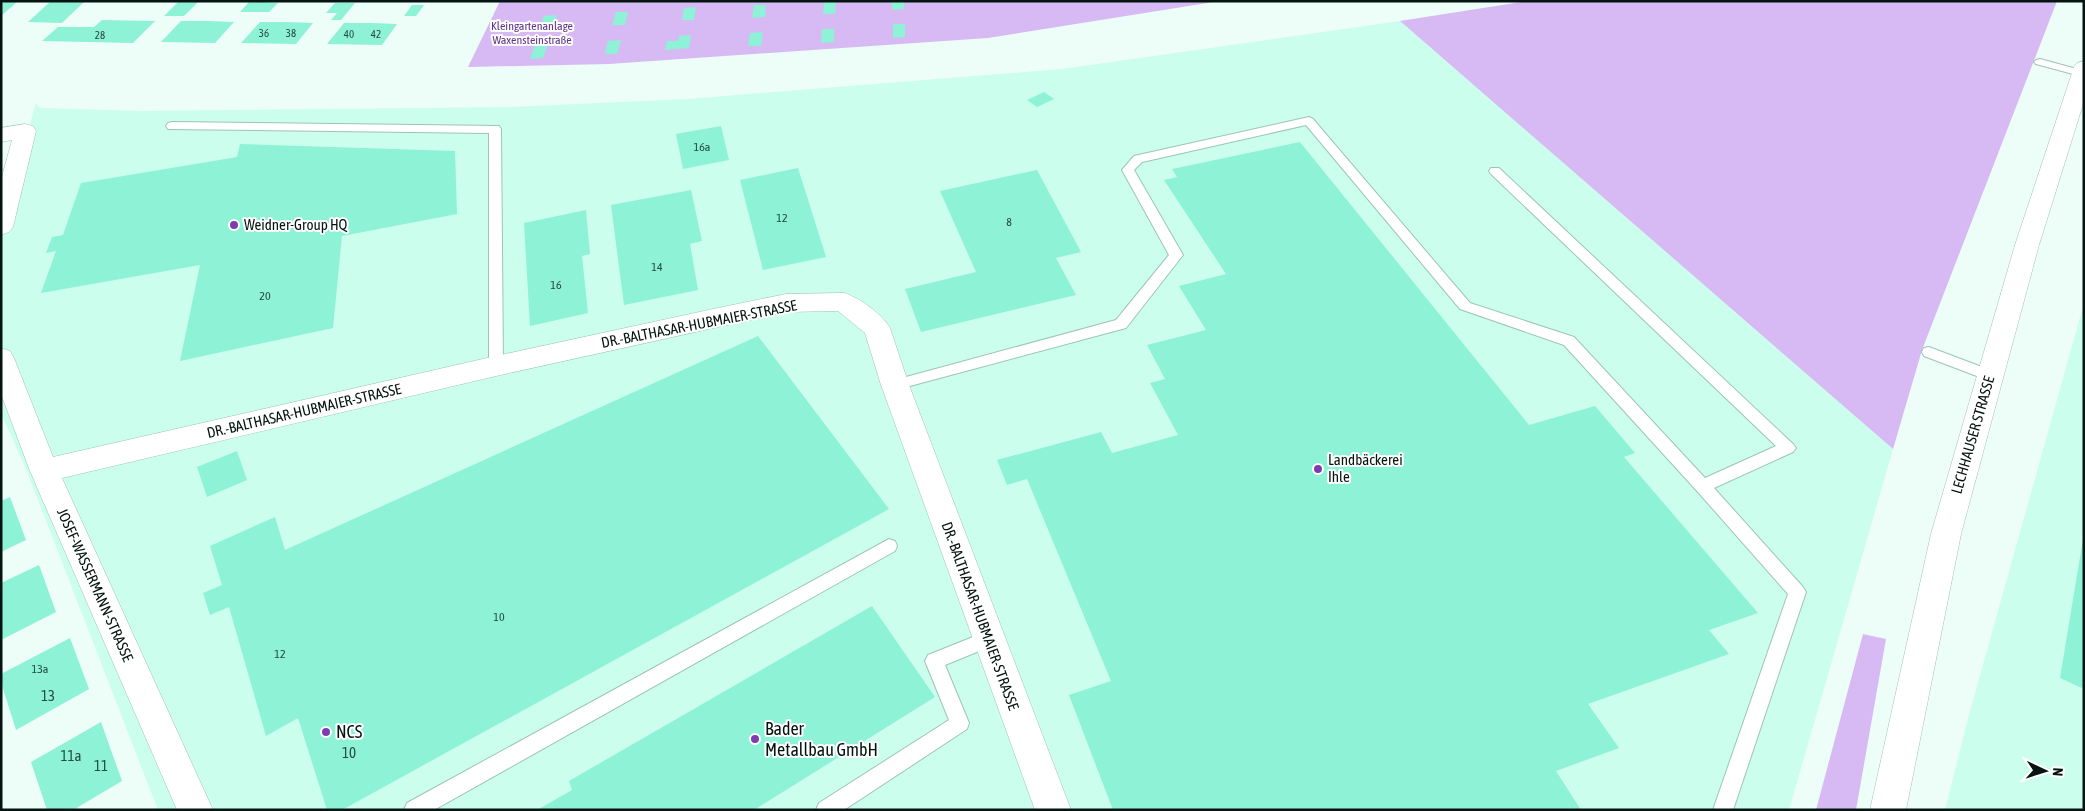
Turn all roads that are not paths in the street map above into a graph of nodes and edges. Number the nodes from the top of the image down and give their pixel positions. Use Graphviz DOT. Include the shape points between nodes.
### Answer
graph roads {
  1 [pos="2040,62"];
  2 [pos="2082,70"];
  3 [pos="172,126"];
  4 [pos="1,135"];
  5 [pos="1496,171"];
  6 [pos="1,227"];
  7 [pos="1929,352"];
  8 [pos="1,358"];
  9 [pos="496,366"];
  10 [pos="1990,376"];
  11 [pos="895,385"];
  12 [pos="44,472"];
  13 [pos="1703,486"];
  14 [pos="889,546"];
  15 [pos="988,638"];
  16 [pos="195,810"];
  17 [pos="414,810"];
  18 [pos="826,810"];
  19 [pos="1053,810"];
  20 [pos="1723,810"];
  21 [pos="1888,810"];
  1 -- 2 [label="lane"];
  2 -- 10 [label="street, LECHHAUSER STRASSE"];
  3 -- 9 [label="lane" via="495,129"];
  4 -- 6 [label="street" via="25,131"];
  5 -- 13 [label="lane" via="1788,448"];
  7 -- 10 [label="lane"];
  8 -- 12 [label="street, JOSEF-WASSERMANN-STRASSE"];
  9 -- 11 [label="street, DR.-BALTHASAR-HUBMAIER-STRASSE" via="786,303 844,302 877,328"];
  9 -- 12 [label="street, DR.-BALTHASAR-HUBMAIER-STRASSE"];
  10 -- 21 [label="street, LECHHAUSER STRASSE" via="1946,534"];
  11 -- 13 [label="lane" via="1121,324 1176,255 1128,170 1138,158 1309,121 1465,306 1569,341"];
  11 -- 15 [label="street, DR.-BALTHASAR-HUBMAIER-STRASSE"];
  12 -- 16 [label="street, JOSEF-WASSERMANN-STRASSE"];
  13 -- 20 [label="lane" via="1797,592"];
  14 -- 17 [label="lane"];
  15 -- 18 [label="lane" via="934,661 960,723"];
  15 -- 19 [label="street, DR.-BALTHASAR-HUBMAIER-STRASSE"];
}
